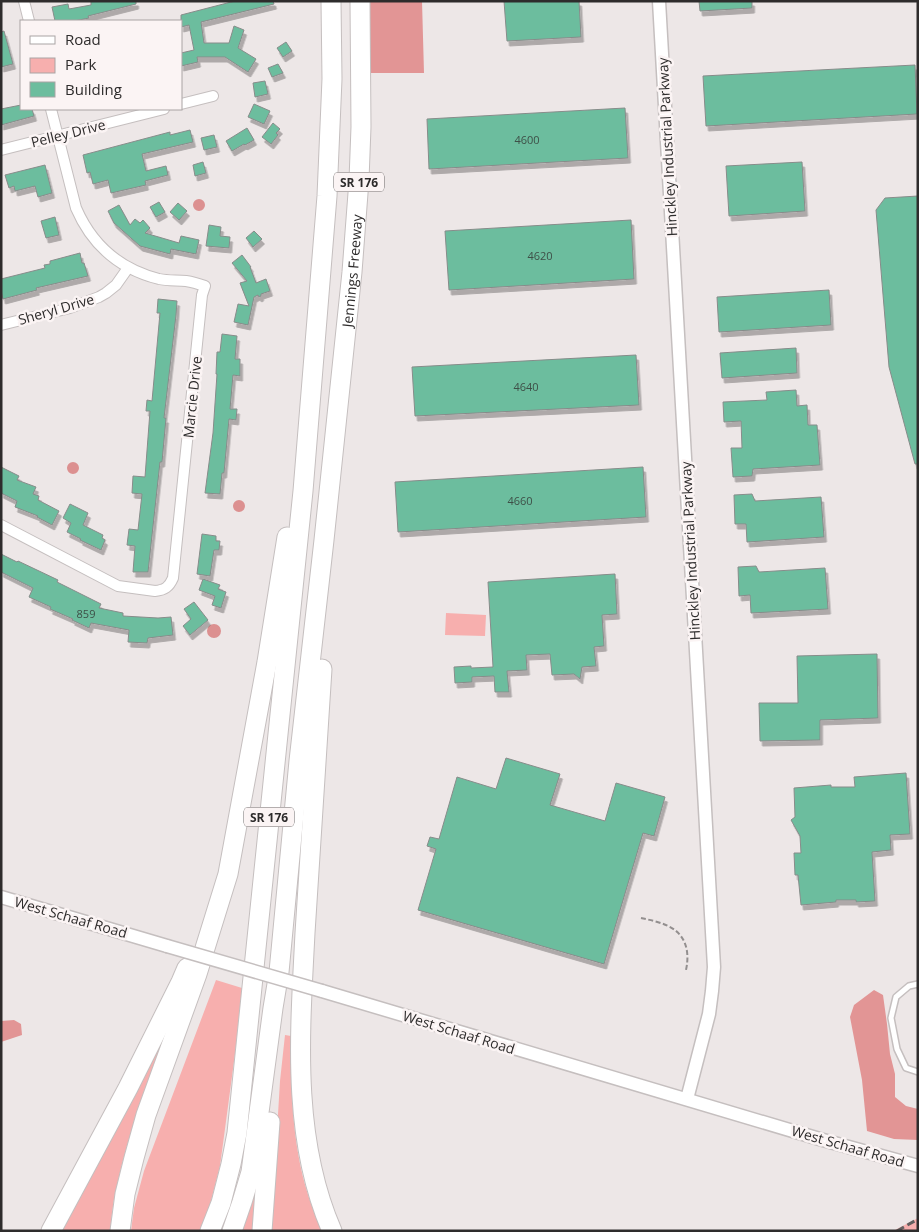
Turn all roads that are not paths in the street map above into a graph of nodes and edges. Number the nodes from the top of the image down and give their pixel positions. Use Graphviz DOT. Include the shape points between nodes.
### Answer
graph roads {
  1 [pos="24,1"];
  2 [pos="331,1"];
  3 [pos="360,1"];
  4 [pos="659,1"];
  5 [pos="29,20"];
  6 [pos="213,96"];
  7 [pos="182,104"];
  8 [pos="51,110"];
  9 [pos="160,110"];
  10 [pos="58,136"];
  11 [pos="1,150"];
  12 [pos="128,268"];
  13 [pos="1,325"];
  14 [pos="310,400"];
  15 [pos="1,525"];
  16 [pos="324,540"];
  17 [pos="242,801"];
  18 [pos="1,897"];
  19 [pos="279,972"];
  20 [pos="918,984"];
  21 [pos="918,1072"];
  22 [pos="687,1099"];
  23 [pos="918,1166"];
  24 [pos="51,1231"];
  25 [pos="120,1231"];
  26 [pos="210,1231"];
  27 [pos="232,1231"];
  28 [pos="262,1231"];
  29 [pos="332,1231"];
  1 -- 5 [label="street"];
  2 -- 14 [label="highway, SR 176" via="332,79 327,196"];
  3 -- 16 [label="highway, Jennings Freeway / SR 176" via="359,180"];
  4 -- 22 [label="street, Hinckley Industrial Parkway" via="714,968 710,1014"];
  6 -- 7 [label="street"];
  8 -- 10 [label="street, Marcie Drive"];
  9 -- 10 [label="street, Pelley Drive"];
  10 -- 11 [label="street, Pelley Drive"];
  10 -- 12 [label="street, Marcie Drive" via="82,221 98,244"];
  12 -- 13 [label="street, Sheryl Drive" via="116,284 99,297 70,308"];
  12 -- 15 [label="street, Marcie Drive" via="160,279 205,286 171,584 155,591 118,586"];
  14 -- 17 [label="highway"];
  14 -- 26 [label="highway, SR 176" via="237,1133 221,1203"];
  16 -- 19 [label="highway, SR 176"];
  16 -- 29 [label="highway" via="326,606 310,841 301,1044 308,1157"];
  17 -- 24 [label="highway" via="216,891 181,982"];
  17 -- 25 [label="highway" via="228,874 212,928 146,1115 125,1194"];
  18 -- 22 [label="street, West Schaaf Road, bridge"];
  19 -- 27 [label="highway, SR 176" via="256,1141"];
  19 -- 28 [label="highway" via="275,1077"];
  20 -- 21 [label="lane" via="909,986 896,998 892,1018 897,1049 906,1068"];
  22 -- 23 [label="street, West Schaaf Road"];
}
